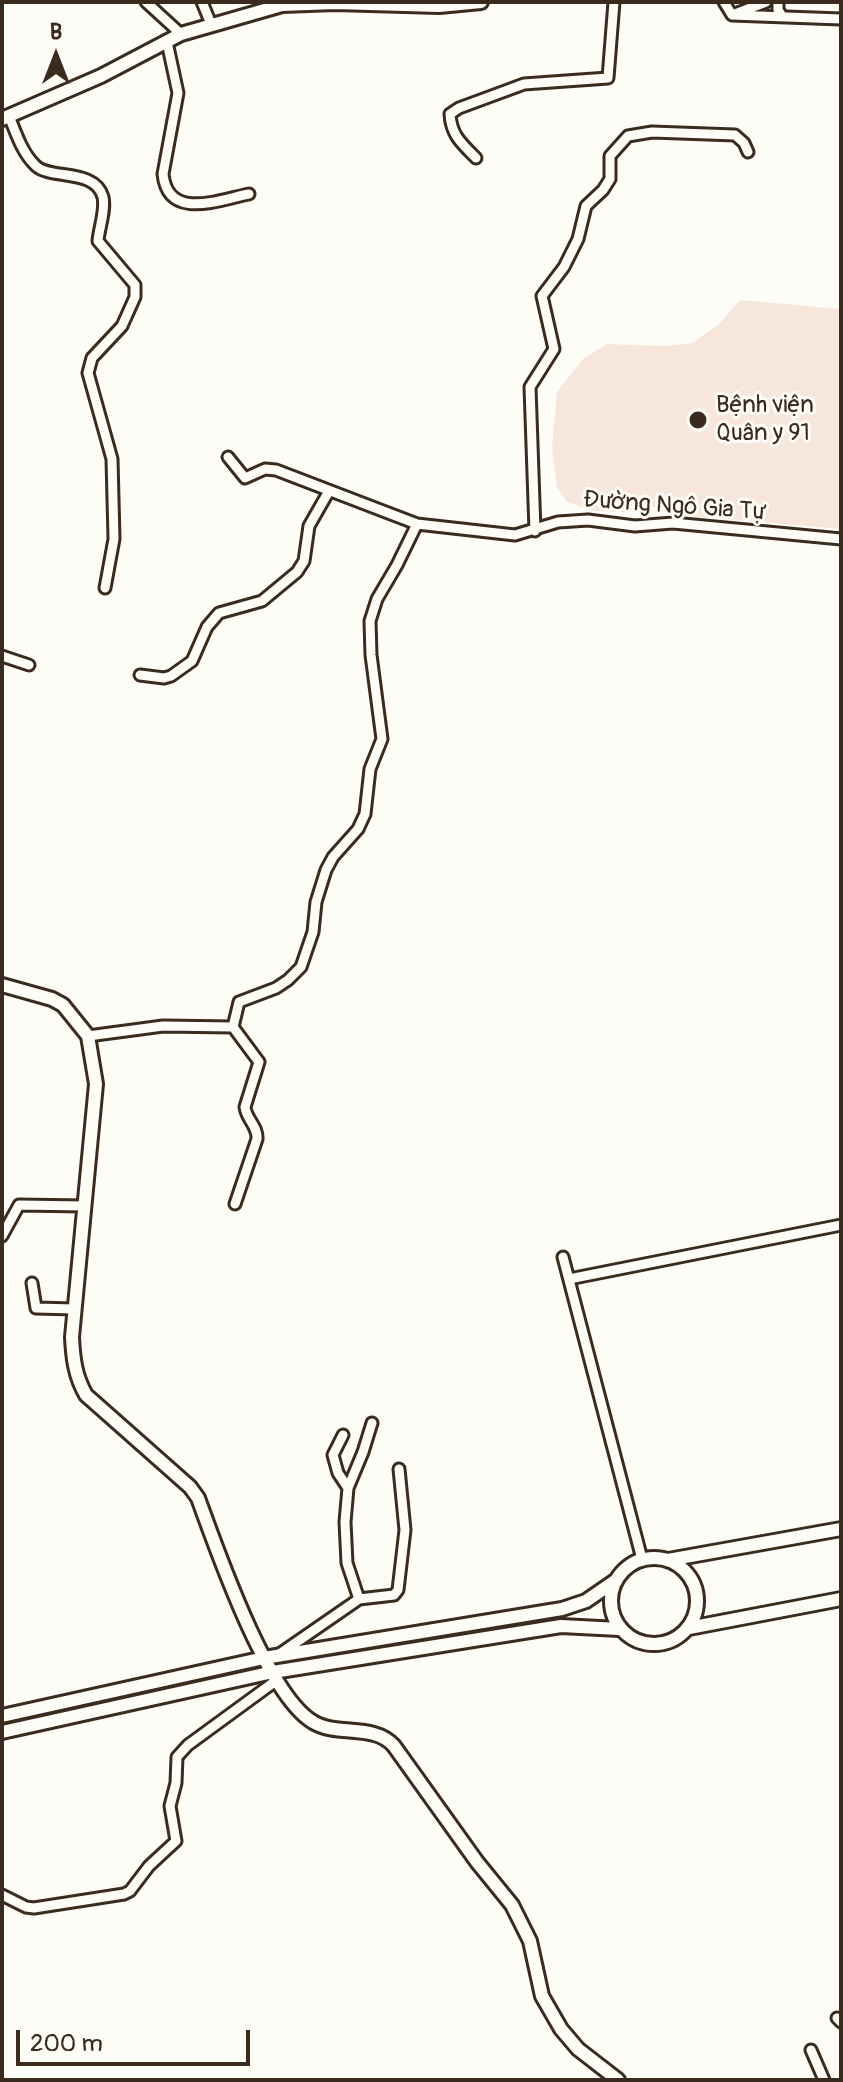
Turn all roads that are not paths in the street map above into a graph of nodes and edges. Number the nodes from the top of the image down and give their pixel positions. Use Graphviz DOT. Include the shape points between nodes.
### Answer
graph roads {
  1 [pos="146,2"];
  2 [pos="202,2"];
  3 [pos="481,2"];
  4 [pos="614,2"];
  5 [pos="724,2"];
  6 [pos="766,2"];
  7 [pos="778,2"];
  8 [pos="328,3"];
  9 [pos="732,15"];
  10 [pos="782,16"];
  11 [pos="841,19"];
  12 [pos="211,24"];
  13 [pos="181,34"];
  14 [pos="167,42"];
  15 [pos="6,118"];
  16 [pos="748,152"];
  17 [pos="476,158"];
  18 [pos="249,194"];
  19 [pos="228,457"];
  20 [pos="329,491"];
  21 [pos="417,524"];
  22 [pos="535,531"];
  23 [pos="841,539"];
  24 [pos="105,588"];
  25 [pos="2,656"];
  26 [pos="29,665"];
  27 [pos="140,675"];
  28 [pos="2,985"];
  29 [pos="233,1027"];
  30 [pos="88,1036"];
  31 [pos="235,1204"];
  32 [pos="85,1206"];
  33 [pos="841,1225"];
  34 [pos="2,1236"];
  35 [pos="563,1257"];
  36 [pos="569,1279"];
  37 [pos="32,1283"];
  38 [pos="74,1309"];
  39 [pos="372,1423"];
  40 [pos="343,1435"];
  41 [pos="399,1469"];
  42 [pos="348,1488"];
  43 [pos="841,1529"];
  44 [pos="642,1559"];
  45 [pos="668,1560"];
  46 [pos="615,1581"];
  47 [pos="359,1599"];
  48 [pos="841,1599"];
  49 [pos="689,1628"];
  50 [pos="619,1629"];
  51 [pos="270,1658"];
  52 [pos="275,1676"];
  53 [pos="2,1716"];
  54 [pos="2,1732"];
  55 [pos="2,1895"];
  56 [pos="811,2050"];
  57 [pos="618,2080"];
  58 [pos="824,2080"];
  1 -- 13 [label="street"];
  2 -- 12 [label="street"];
  3 -- 8 [label="street"];
  4 -- 17 [label="street" via="608,78 524,84 450,114 458,141"];
  5 -- 9 [label="street"];
  6 -- 9 [label="street"];
  7 -- 10 [label="street"];
  8 -- 12 [label="street" via="282,5"];
  9 -- 10 [label="street"];
  10 -- 11 [label="street"];
  12 -- 13 [label="street"];
  13 -- 14 [label="street"];
  14 -- 15 [label="street"];
  14 -- 18 [label="street" via="178,93 164,186 170,196 192,204"];
  15 -- 24 [label="street" via="36,166 82,177 99,190 103,201 98,241 135,285 122,326 92,358 88,373 112,459 114,539"];
  16 -- 22 [label="street" via="735,135 652,132 628,136 610,156 610,179 586,206 578,239 542,296 554,349 530,387"];
  19 -- 20 [label="street, Đường Ngô Gia Tự" via="245,478 270,468"];
  20 -- 21 [label="street, Đường Ngô Gia Tự"];
  20 -- 27 [label="street" via="309,526 297,572 262,601 219,613 192,661 171,676"];
  21 -- 22 [label="street, Đường Ngô Gia Tự" via="515,535"];
  21 -- 29 [label="street" via="370,621 382,739 370,769 365,814 329,862 304,962 292,977 239,1002"];
  22 -- 23 [label="street, Đường Ngô Gia Tự" via="558,522 588,520"];
  25 -- 26 [label="street"];
  28 -- 30 [label="street" via="63,1005"];
  29 -- 30 [label="street" via="163,1026"];
  29 -- 31 [label="street" via="259,1062 245,1107 257,1139"];
  30 -- 32 [label="street" via="96,1084"];
  32 -- 34 [label="street" via="19,1205"];
  32 -- 38 [label="street"];
  33 -- 36 [label="street"];
  35 -- 36 [label="street"];
  36 -- 44 [label="street"];
  37 -- 38 [label="street" via="36,1308"];
  38 -- 51 [label="street" via="74,1366 82,1388 198,1498"];
  39 -- 42 [label="street"];
  40 -- 42 [label="street" via="333,1455"];
  41 -- 47 [label="street" via="405,1530 398,1590"];
  42 -- 47 [label="street" via="346,1555"];
  43 -- 45 [label="street"];
  44 -- 45 [label="street"];
  44 -- 46 [label="street"];
  45 -- 49 [label="street" via="680,1566 696,1588 698,1602"];
  46 -- 50 [label="street" via="611,1614"];
  46 -- 51 [label="street" via="586,1601 562,1609"];
  47 -- 51 [label="street"];
  48 -- 49 [label="street"];
  49 -- 50 [label="street" via="654,1645 629,1638"];
  50 -- 52 [label="street" via="561,1626"];
  51 -- 52 [label="street"];
  51 -- 53 [label="street"];
  52 -- 54 [label="street"];
  52 -- 55 [label="street" via="177,1757 170,1806 176,1841 130,1891 34,1908"];
  52 -- 57 [label="street" via="312,1722 378,1735 394,1746 512,1905 530,1941 542,1996 561,2029"];
  56 -- 58 [label="street"];
}
